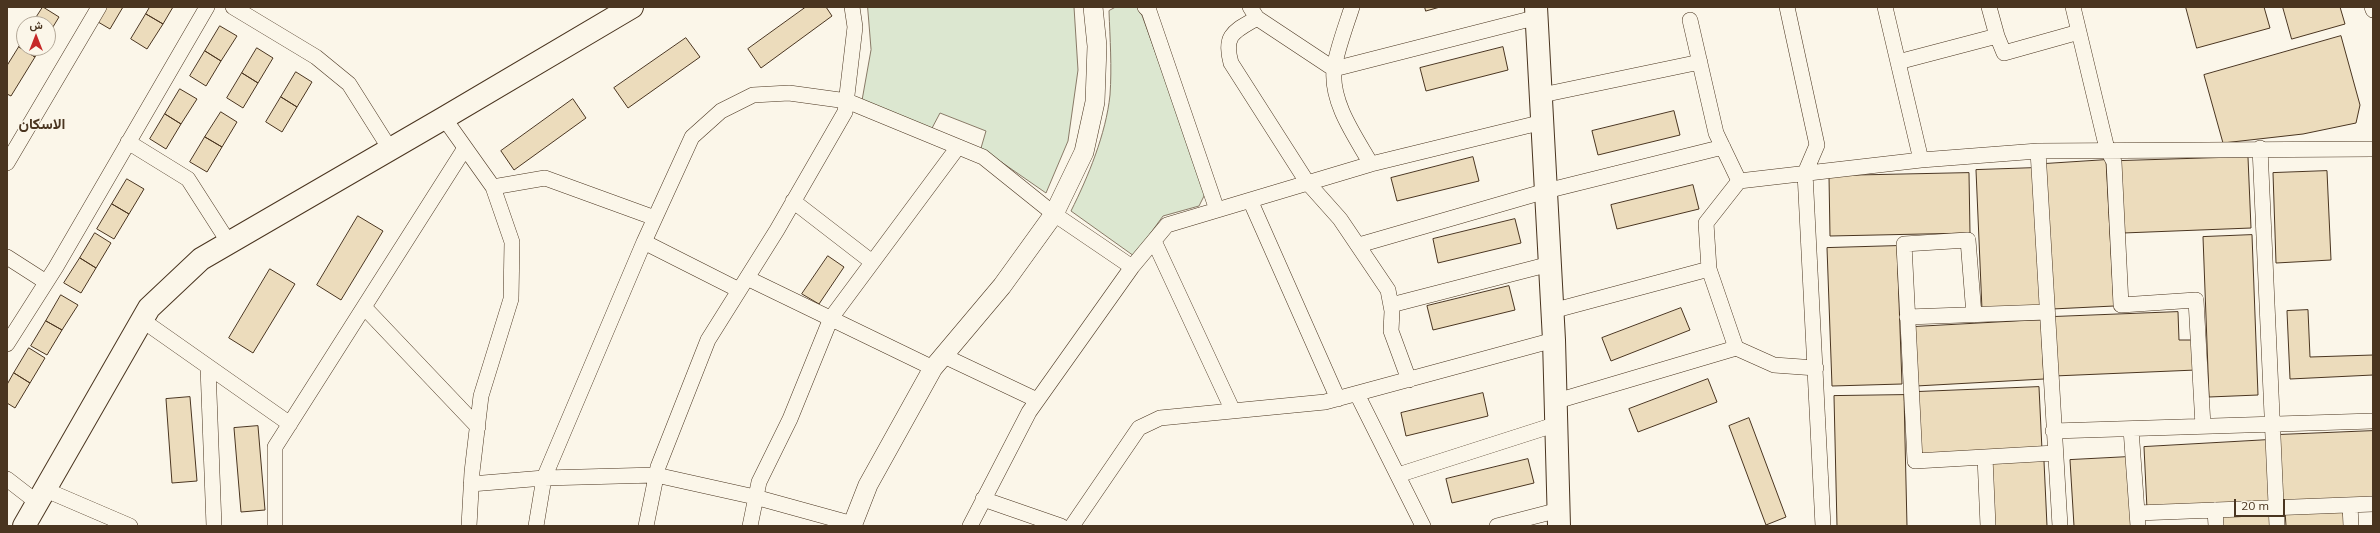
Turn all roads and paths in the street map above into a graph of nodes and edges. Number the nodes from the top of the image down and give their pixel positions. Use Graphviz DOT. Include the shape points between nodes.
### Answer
graph roads {
  1 [pos="99,7"];
  2 [pos="206,7"];
  3 [pos="632,7"];
  4 [pos="852,7"];
  5 [pos="1094,7"];
  6 [pos="1145,7"];
  7 [pos="1787,7"];
  8 [pos="1885,7"];
  9 [pos="1989,7"];
  10 [pos="2073,7"];
  11 [pos="2372,7"];
  12 [pos="1351,8"];
  13 [pos="241,9"];
  14 [pos="1537,10"];
  15 [pos="2373,10"];
  16 [pos="1254,12"];
  17 [pos="1690,20"];
  18 [pos="2079,32"];
  19 [pos="1997,36"];
  20 [pos="1700,62"];
  21 [pos="1898,62"];
  22 [pos="1334,69"];
  23 [pos="1542,95"];
  24 [pos="847,101"];
  25 [pos="444,118"];
  26 [pos="1543,122"];
  27 [pos="128,142"];
  28 [pos="958,147"];
  29 [pos="1723,147"];
  30 [pos="465,148"];
  31 [pos="2260,148"];
  32 [pos="390,149"];
  33 [pos="2108,149"];
  34 [pos="2373,149"];
  35 [pos="2038,151"];
  36 [pos="1921,160"];
  37 [pos="7,163"];
  38 [pos="1371,164"];
  39 [pos="1805,173"];
  40 [pos="1739,181"];
  41 [pos="1307,182"];
  42 [pos="493,187"];
  43 [pos="1546,191"];
  44 [pos="1250,200"];
  45 [pos="793,201"];
  46 [pos="1217,210"];
  47 [pos="1054,214"];
  48 [pos="655,218"];
  49 [pos="1154,241"];
  50 [pos="644,242"];
  51 [pos="229,243"];
  52 [pos="1359,245"];
  53 [pos="7,257"];
  54 [pos="872,262"];
  55 [pos="1550,264"];
  56 [pos="1132,267"];
  57 [pos="1709,270"];
  58 [pos="46,282"];
  59 [pos="743,284"];
  60 [pos="1391,305"];
  61 [pos="364,307"];
  62 [pos="1552,311"];
  63 [pos="2047,312"];
  64 [pos="1974,315"];
  65 [pos="1907,317"];
  66 [pos="831,318"];
  67 [pos="142,320"];
  68 [pos="1554,340"];
  69 [pos="7,344"];
  70 [pos="1736,348"];
  71 [pos="938,362"];
  72 [pos="208,367"];
  73 [pos="1816,368"];
  74 [pos="1409,380"];
  75 [pos="1357,394"];
  76 [pos="1338,399"];
  77 [pos="1037,400"];
  78 [pos="1556,401"];
  79 [pos="1233,411"];
  80 [pos="2373,421"];
  81 [pos="290,424"];
  82 [pos="1557,424"];
  83 [pos="2273,424"];
  84 [pos="2203,426"];
  85 [pos="478,427"];
  86 [pos="2131,429"];
  87 [pos="2053,431"];
  88 [pos="2055,453"];
  89 [pos="1985,457"];
  90 [pos="656,475"];
  91 [pos="1398,475"];
  92 [pos="544,478"];
  93 [pos="7,479"];
  94 [pos="471,484"];
  95 [pos="42,497"];
  96 [pos="755,497"];
  97 [pos="983,498"];
  98 [pos="2373,504"];
  99 [pos="2350,505"];
  100 [pos="2277,508"];
  101 [pos="2215,510"];
  102 [pos="1559,518"];
  103 [pos="2138,519"];
  104 [pos="853,525"];
  105 [pos="24,526"];
  106 [pos="130,526"];
  107 [pos="214,526"];
  108 [pos="275,526"];
  109 [pos="469,526"];
  110 [pos="536,526"];
  111 [pos="646,526"];
  112 [pos="750,526"];
  113 [pos="970,526"];
  114 [pos="1061,526"];
  115 [pos="1072,526"];
  116 [pos="1423,526"];
  117 [pos="1497,526"];
  118 [pos="1823,526"];
  119 [pos="1988,526"];
  120 [pos="2060,526"];
  121 [pos="2216,526"];
  122 [pos="2278,526"];
  123 [pos="2351,526"];
  1 -- 37 [label="street"];
  2 -- 27 [label="street"];
  3 -- 25 [label="main road"];
  4 -- 24 [label="street" via="855,27"];
  5 -- 47 [label="street" via="1097,46 1095,102 1084,152"];
  6 -- 46 [label="street" via="1149,12"];
  7 -- 39 [label="street" via="1816,145"];
  8 -- 21 [label="street"];
  9 -- 19 [label="street"];
  10 -- 18 [label="street"];
  11 -- 15 [label="street"];
  12 -- 22 [label="street"];
  13 -- 32 [label="street" via="316,57 350,84"];
  14 -- 22 [label="street"];
  14 -- 23 [label="main road"];
  16 -- 22 [label="street"];
  16 -- 41 [label="street" via="1232,33 1228,42 1231,63"];
  17 -- 20 [label="street"];
  18 -- 19 [label="street" via="2004,53"];
  18 -- 33 [label="street"];
  19 -- 21 [label="street"];
  20 -- 23 [label="street"];
  20 -- 29 [label="street" via="1716,133"];
  21 -- 36 [label="street"];
  22 -- 38 [label="street" via="1335,90 1342,109"];
  23 -- 26 [label="main road"];
  24 -- 28 [label="street"];
  24 -- 45 [label="street" via="845,112"];
  24 -- 48 [label="street" via="789,93 753,96 721,111 692,137"];
  25 -- 30 [label="street"];
  25 -- 32 [label="main road"];
  26 -- 38 [label="street"];
  26 -- 43 [label="main road"];
  27 -- 51 [label="street" via="188,180"];
  27 -- 58 [label="street"];
  28 -- 47 [label="street" via="983,157"];
  28 -- 54 [label="street"];
  29 -- 40 [label="street"];
  29 -- 43 [label="street"];
  30 -- 42 [label="street"];
  30 -- 61 [label="street"];
  31 -- 33 [label="street"];
  31 -- 34 [label="street"];
  31 -- 83 [label="street"];
  32 -- 51 [label="main road"];
  33 -- 35 [label="street"];
  33 -- 84 [label="street" via="2114,162 2121,305 2196,300"];
  35 -- 36 [label="street"];
  35 -- 63 [label="street"];
  36 -- 39 [label="street"];
  38 -- 41 [label="street"];
  39 -- 40 [label="street"];
  39 -- 73 [label="street"];
  40 -- 57 [label="street" via="1706,223"];
  41 -- 44 [label="street"];
  41 -- 52 [label="street"];
  42 -- 48 [label="street" via="545,178"];
  42 -- 85 [label="street" via="512,242 512,299 481,396"];
  43 -- 52 [label="street"];
  43 -- 55 [label="main road"];
  44 -- 46 [label="street"];
  44 -- 76 [label="street"];
  45 -- 54 [label="street"];
  45 -- 59 [label="street"];
  46 -- 49 [label="street" via="1167,226"];
  47 -- 56 [label="street"];
  47 -- 71 [label="street" via="1002,286"];
  48 -- 50 [label="street"];
  49 -- 56 [label="street"];
  49 -- 79 [label="street"];
  50 -- 59 [label="street"];
  50 -- 92 [label="street"];
  51 -- 67 [label="main road" via="201,259 149,308"];
  52 -- 60 [label="street" via="1388,290"];
  53 -- 58 [label="street"];
  54 -- 66 [label="street"];
  55 -- 60 [label="street"];
  55 -- 62 [label="main road"];
  56 -- 77 [label="street"];
  57 -- 62 [label="street"];
  57 -- 70 [label="street"];
  58 -- 69 [label="street"];
  59 -- 66 [label="street"];
  59 -- 90 [label="street" via="708,340"];
  60 -- 74 [label="street" via="1391,330"];
  61 -- 81 [label="street"];
  61 -- 85 [label="street"];
  62 -- 68 [label="main road"];
  63 -- 64 [label="street"];
  63 -- 87 [label="street"];
  64 -- 65 [label="street"];
  64 -- 65 [label="street" via="1968,240 1904,244"];
  65 -- 89 [label="street" via="1914,461"];
  66 -- 71 [label="street"];
  66 -- 96 [label="street" via="790,419 758,482"];
  67 -- 72 [label="street"];
  67 -- 95 [label="main road"];
  68 -- 74 [label="street"];
  68 -- 78 [label="main road"];
  70 -- 73 [label="street" via="1774,365"];
  70 -- 78 [label="street"];
  71 -- 77 [label="street"];
  71 -- 104 [label="street" via="868,485"];
  72 -- 81 [label="street"];
  72 -- 107 [label="street"];
  73 -- 118 [label="street"];
  74 -- 75 [label="street"];
  75 -- 76 [label="street"];
  75 -- 91 [label="street"];
  76 -- 79 [label="street"];
  77 -- 97 [label="street"];
  78 -- 82 [label="main road"];
  79 -- 115 [label="street" via="1160,418 1139,428"];
  80 -- 83 [label="street"];
  81 -- 108 [label="street" via="275,448"];
  82 -- 91 [label="street"];
  82 -- 102 [label="main road"];
  83 -- 84 [label="street"];
  83 -- 100 [label="street"];
  84 -- 86 [label="street"];
  85 -- 94 [label="street"];
  86 -- 87 [label="street"];
  86 -- 103 [label="street"];
  87 -- 88 [label="street"];
  88 -- 89 [label="street"];
  88 -- 120 [label="street"];
  89 -- 119 [label="street"];
  90 -- 92 [label="street"];
  90 -- 96 [label="street"];
  90 -- 111 [label="street"];
  91 -- 116 [label="street"];
  92 -- 94 [label="street"];
  92 -- 110 [label="street"];
  93 -- 95 [label="street"];
  94 -- 109 [label="street"];
  95 -- 105 [label="main road"];
  95 -- 106 [label="street"];
  96 -- 104 [label="street"];
  96 -- 112 [label="street"];
  97 -- 113 [label="street"];
  97 -- 114 [label="street"];
  98 -- 99 [label="street"];
  99 -- 100 [label="street"];
  99 -- 123 [label="street"];
  100 -- 101 [label="street"];
  100 -- 122 [label="street"];
  101 -- 103 [label="street"];
  101 -- 121 [label="street"];
  102 -- 117 [label="street"];
}
